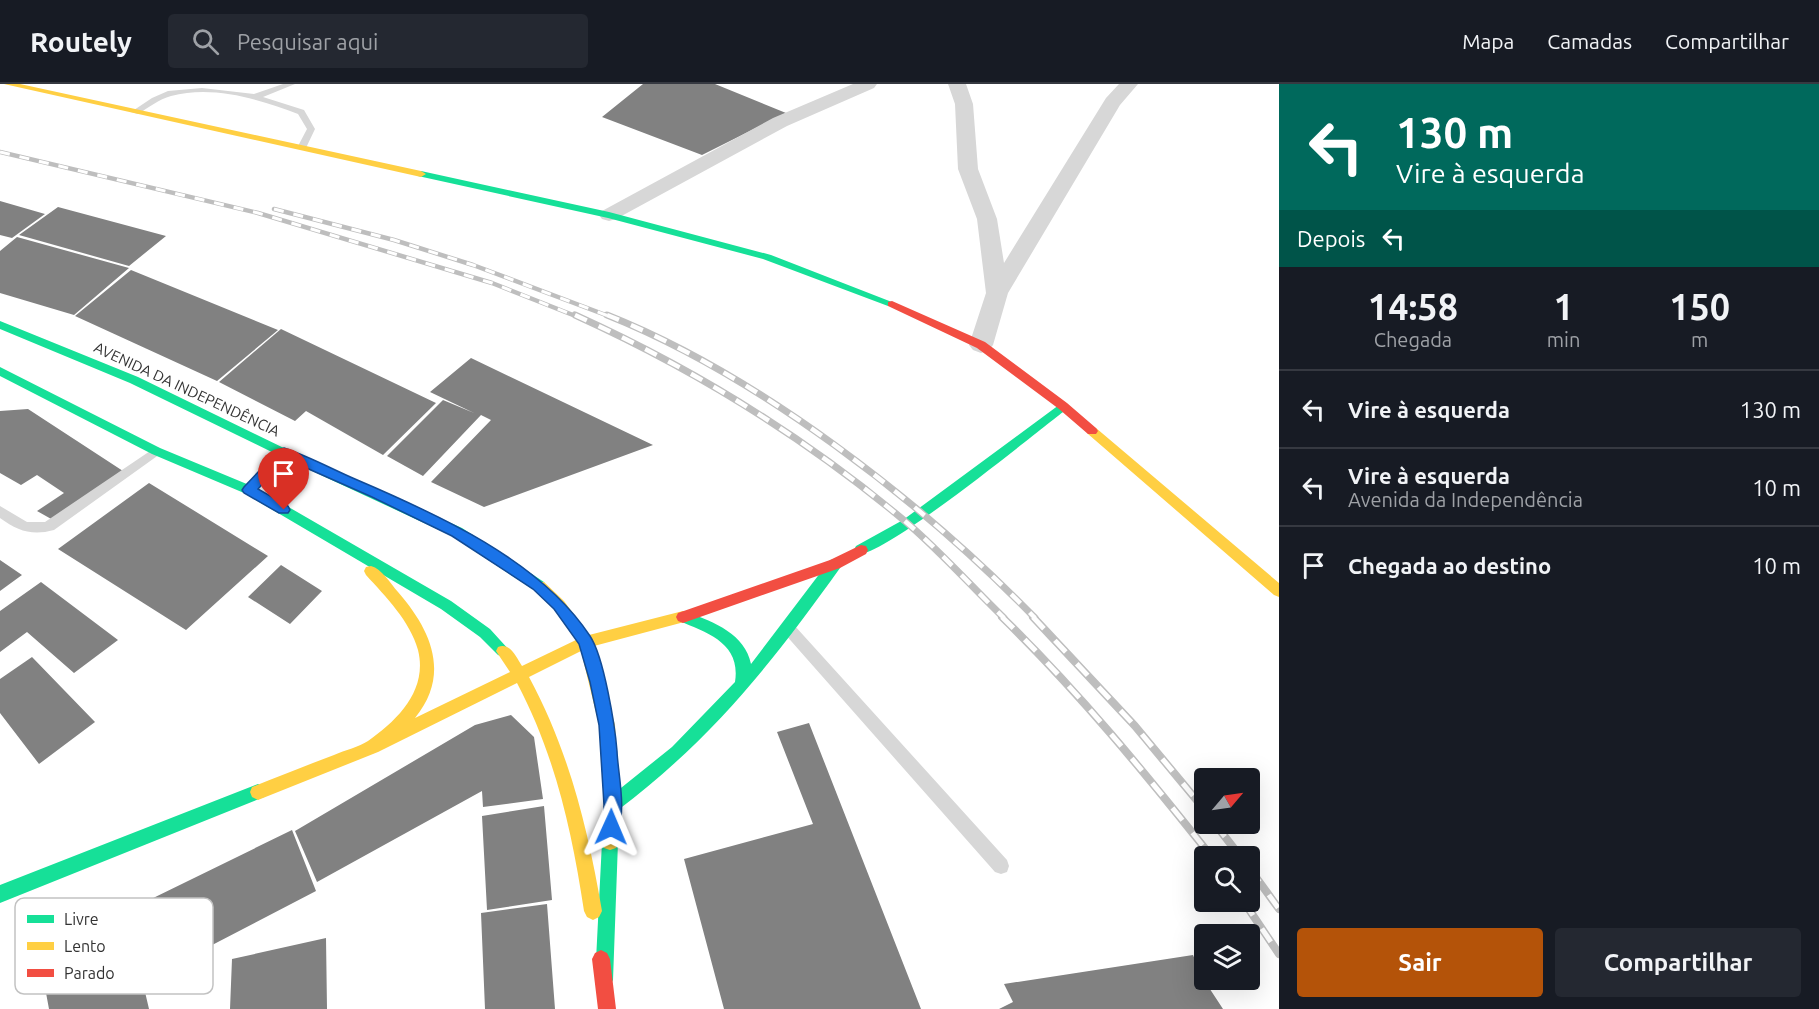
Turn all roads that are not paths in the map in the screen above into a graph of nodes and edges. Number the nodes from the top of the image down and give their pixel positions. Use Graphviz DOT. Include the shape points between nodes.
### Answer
graph roads {
  1 [pos="8,84"];
  2 [pos="260,84"];
  3 [pos="291,84"];
  4 [pos="868,84"];
  5 [pos="957,84"];
  6 [pos="1129,84"];
  7 [pos="257,96"];
  8 [pos="135,112"];
  9 [pos="302,148"];
  10 [pos="609,215"];
  11 [pos="997,293"];
  12 [pos="0,325"];
  13 [pos="981,345"];
  14 [pos="0,371"];
  15 [pos="15,377"];
  16 [pos="0,380"];
  17 [pos="1063,406"];
  18 [pos="156,452"];
  19 [pos="0,511"];
  20 [pos="351,550"];
  21 [pos="835,564"];
  22 [pos="1279,591"];
  23 [pos="684,616"];
  24 [pos="789,628"];
  25 [pos="586,642"];
  26 [pos="520,675"];
  27 [pos="742,686"];
  28 [pos="372,747"];
  29 [pos="612,805"];
  30 [pos="1001,866"];
  31 [pos="0,894"];
  32 [pos="604,980"];
  33 [pos="607,1009"];
  1 -- 8 [label="street"];
  2 -- 7 [label="lane"];
  3 -- 7 [label="lane"];
  4 -- 10 [label="street" via="780,122"];
  5 -- 11 [label="street" via="964,104 969,169 987,219"];
  6 -- 11 [label="street" via="1112,102"];
  7 -- 8 [label="lane" via="202,89 166,95"];
  7 -- 9 [label="lane" via="301,112 310,129"];
  8 -- 9 [label="street"];
  9 -- 10 [label="street"];
  10 -- 13 [label="street" via="767,257 876,297"];
  11 -- 13 [label="street"];
  12 -- 25 [label="street, AVENIDA DA INDEPENDÊNCIA" via="134,380 280,457 377,494 457,532 538,585 559,605"];
  13 -- 17 [label="street"];
  14 -- 15 [label="street"];
  15 -- 16 [label="street"];
  15 -- 18 [label="street"];
  17 -- 21 [label="street" via="908,524"];
  17 -- 22 [label="street"];
  18 -- 19 [label="lane" via="49,526 35,530 21,526"];
  18 -- 20 [label="street" via="252,486"];
  20 -- 26 [label="street" via="446,604 485,633"];
  20 -- 28 [label="street" via="400,603 419,630 428,659 428,680 418,704"];
  21 -- 23 [label="street"];
  21 -- 24 [label="street"];
  23 -- 25 [label="street"];
  23 -- 27 [label="street" via="713,629 740,653 747,669"];
  24 -- 27 [label="street"];
  24 -- 30 [label="lane"];
  25 -- 26 [label="street"];
  25 -- 29 [label="street, AVENIDA DA INDEPENDÊNCIA" via="607,725"];
  26 -- 28 [label="street"];
  26 -- 32 [label="street" via="551,734 571,798"];
  27 -- 29 [label="street" via="686,747"];
  28 -- 31 [label="street"];
  29 -- 32 [label="street, AVENIDA DA INDEPENDÊNCIA"];
  32 -- 33 [label="street"];
}
